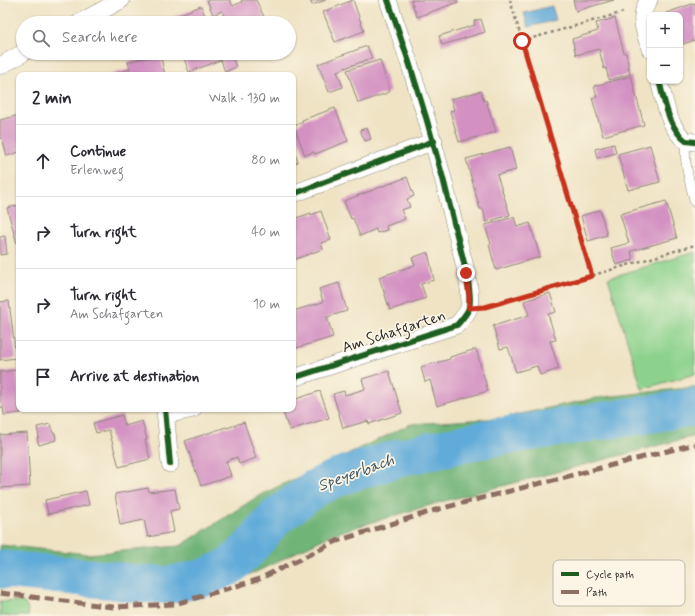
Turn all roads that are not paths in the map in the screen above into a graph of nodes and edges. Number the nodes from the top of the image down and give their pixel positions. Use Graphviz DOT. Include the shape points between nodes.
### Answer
graph roads {
  1 [pos="122,0"];
  2 [pos="388,0"];
  3 [pos="646,5"];
  4 [pos="92,16"];
  5 [pos="650,48"];
  6 [pos="16,57"];
  7 [pos="0,66"];
  8 [pos="660,84"];
  9 [pos="434,141"];
  10 [pos="691,141"];
  11 [pos="296,193"];
  12 [pos="695,202"];
  13 [pos="296,377"];
  14 [pos="166,412"];
  15 [pos="170,464"];
  1 -- 4 [label="street"];
  2 -- 9 [label="street"];
  3 -- 5 [label="street" via="642,21"];
  6 -- 7 [label="street"];
  8 -- 10 [label="street" via="675,130"];
  9 -- 11 [label="street"];
  9 -- 13 [label="street, Am Schafgarten" via="466,273 469,308 464,317 456,325"];
  10 -- 12 [label="lane" via="685,156"];
  14 -- 15 [label="street"];
}
